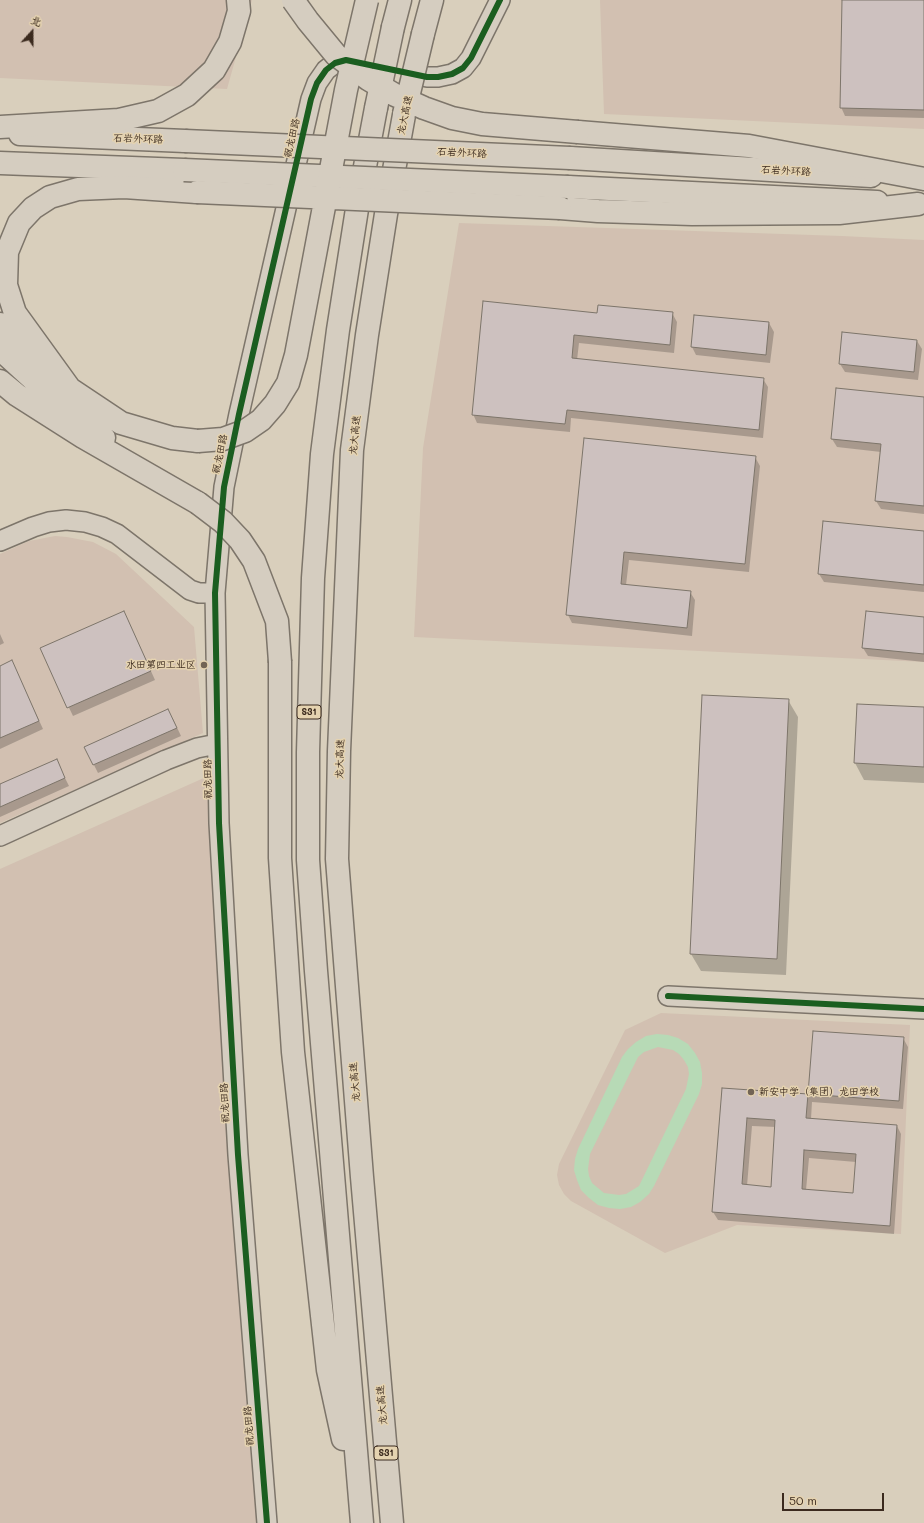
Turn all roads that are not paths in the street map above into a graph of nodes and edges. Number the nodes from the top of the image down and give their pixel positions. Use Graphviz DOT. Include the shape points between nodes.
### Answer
graph roads {
  1 [pos="238,0"];
  2 [pos="293,0"];
  3 [pos="367,0"];
  4 [pos="400,0"];
  5 [pos="432,0"];
  6 [pos="500,0"];
  7 [pos="346,60"];
  8 [pos="426,77"];
  9 [pos="0,128"];
  10 [pos="0,133"];
  11 [pos="0,163"];
  12 [pos="924,179"];
  13 [pos="921,205"];
  14 [pos="0,324"];
  15 [pos="0,349"];
  16 [pos="0,381"];
  17 [pos="70,389"];
  18 [pos="141,471"];
  19 [pos="0,541"];
  20 [pos="215,593"];
  21 [pos="217,744"];
  22 [pos="0,836"];
  23 [pos="668,996"];
  24 [pos="924,1009"];
  25 [pos="342,1393"];
  26 [pos="267,1523"];
  27 [pos="362,1523"];
  28 [pos="392,1523"];
  1 -- 9 [label="main road" via="239,11 230,42 214,70 187,95 158,111 119,120"];
  2 -- 12 [label="main road, bridge" via="336,55 368,79 424,108 460,120 482,124 749,146"];
  3 -- 17 [label="main road, bridge" via="346,90 296,355 288,383 275,404 262,420 245,431 223,439 198,441 172,438 121,423"];
  4 -- 25 [label="main road, S31, bridge" via="392,28 357,209 338,330 322,454 313,578 308,860 344,1320"];
  5 -- 28 [label="main road, 龙大高速 / S31, bridge" via="404,115 386,214 352,450 339,759 338,859"];
  6 -- 8 [label="street" via="471,58 463,68 452,74"];
  7 -- 20 [label="street, 祝龙田路" via="335,63 326,70 317,83 311,99 224,487"];
  10 -- 12 [label="main road, 石岩外环路, bridge" via="570,158"];
  11 -- 13 [label="main road, bridge"];
  13 -- 17 [label="main road, bridge" via="839,213 692,214 124,187 78,190 50,197 33,208 19,223 7,252 6,285 15,313"];
  14 -- 17 [label="main road" via="42,366"];
  15 -- 18 [label="main road"];
  16 -- 18 [label="main road" via="70,429"];
  18 -- 25 [label="main road, bridge" via="198,503 223,522 240,540 254,561 277,621 280,662 280,858 293,1052 328,1370"];
  19 -- 20 [label="street" via="49,522 85,522 117,534 190,590 198,593"];
  20 -- 21 [label="street, 祝龙田路"];
  21 -- 22 [label="street" via="197,748 166,760"];
  21 -- 26 [label="street, 祝龙田路" via="219,823 238,1155"];
  23 -- 24 [label="street"];
  25 -- 27 [label="main road, S31"];
}
